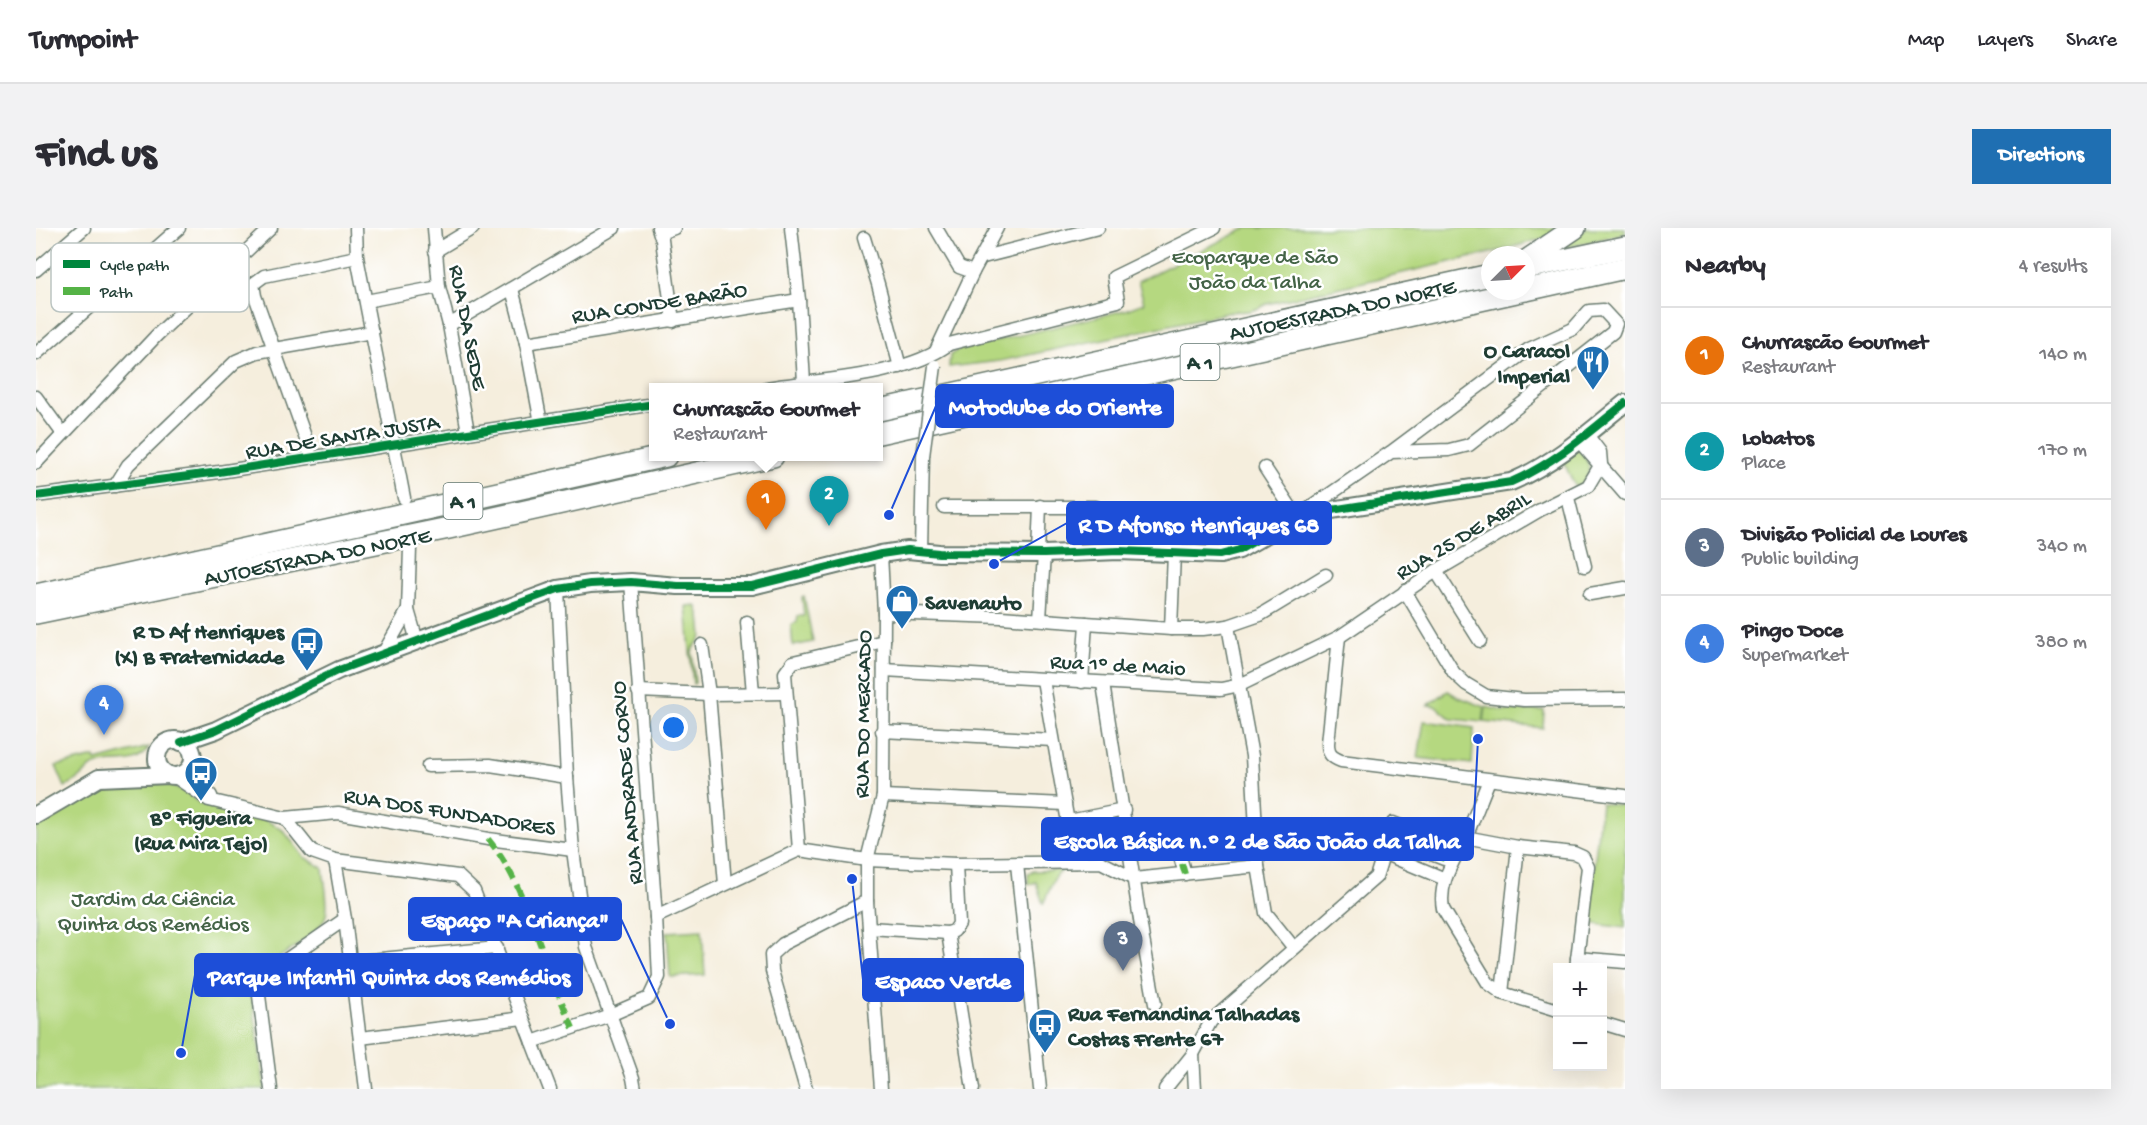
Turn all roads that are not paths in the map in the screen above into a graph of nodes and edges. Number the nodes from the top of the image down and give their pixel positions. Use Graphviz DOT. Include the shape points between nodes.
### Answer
graph roads {
  1 [pos="84,228"];
  2 [pos="179,228"];
  3 [pos="271,228"];
  4 [pos="356,228"];
  5 [pos="434,228"];
  6 [pos="473,228"];
  7 [pos="614,228"];
  8 [pos="674,228"];
  9 [pos="791,228"];
  10 [pos="936,228"];
  11 [pos="997,228"];
  12 [pos="1098,228"];
  13 [pos="1214,228"];
  14 [pos="1575,228"];
  15 [pos="659,231"];
  16 [pos="1077,231"];
  17 [pos="864,238"];
  18 [pos="67,243"];
  19 [pos="162,243"];
  20 [pos="1625,247"];
  21 [pos="249,248"];
  22 [pos="435,251"];
  23 [pos="1535,255"];
  24 [pos="51,256"];
  25 [pos="357,257"];
  26 [pos="982,257"];
  27 [pos="1535,266"];
  28 [pos="1625,268"];
  29 [pos="36,269"];
  30 [pos="973,272"];
  31 [pos="1481,277"];
  32 [pos="439,287"];
  33 [pos="1535,288"];
  34 [pos="512,289"];
  35 [pos="799,300"];
  36 [pos="1481,300"];
  37 [pos="366,301"];
  38 [pos="83,312"];
  39 [pos="181,312"];
  40 [pos="673,321"];
  41 [pos="449,325"];
  42 [pos="372,333"];
  43 [pos="526,343"];
  44 [pos="274,348"];
  45 [pos="36,354"];
  46 [pos="935,360"];
  47 [pos="900,368"];
  48 [pos="804,382"];
  49 [pos="796,383"];
  50 [pos="36,397"];
  51 [pos="1625,404"];
  52 [pos="649,405"];
  53 [pos="883,409"];
  54 [pos="540,423"];
  55 [pos="468,432"];
  56 [pos="883,432"];
  57 [pos="63,434"];
  58 [pos="1583,438"];
  59 [pos="393,446"];
  60 [pos="1390,452"];
  61 [pos="310,457"];
  62 [pos="649,460"];
  63 [pos="750,461"];
  64 [pos="36,464"];
  65 [pos="1600,464"];
  66 [pos="1265,468"];
  67 [pos="115,486"];
  68 [pos="1625,494"];
  69 [pos="36,496"];
  70 [pos="404,498"];
  71 [pos="1568,498"];
  72 [pos="1040,506"];
  73 [pos="944,507"];
  74 [pos="1096,507"];
  75 [pos="1297,518"];
  76 [pos="410,548"];
  77 [pos="921,551"];
  78 [pos="1174,553"];
  79 [pos="881,554"];
  80 [pos="1041,554"];
  81 [pos="1585,566"];
  82 [pos="1436,571"];
  83 [pos="1326,575"];
  84 [pos="631,582"];
  85 [pos="1625,588"];
  86 [pos="558,589"];
  87 [pos="1405,591"];
  88 [pos="36,594"];
  89 [pos="1590,594"];
  90 [pos="408,610"];
  91 [pos="36,613"];
  92 [pos="884,613"];
  93 [pos="1040,619"];
  94 [pos="747,622"];
  95 [pos="1086,623"];
  96 [pos="1228,626"];
  97 [pos="1171,628"];
  98 [pos="1339,637"];
  99 [pos="417,641"];
  100 [pos="884,641"];
  101 [pos="1480,642"];
  102 [pos="702,645"];
  103 [pos="384,652"];
  104 [pos="884,669"];
  105 [pos="1043,680"];
  106 [pos="1082,682"];
  107 [pos="1103,684"];
  108 [pos="1240,685"];
  109 [pos="638,691"];
  110 [pos="753,693"];
  111 [pos="786,693"];
  112 [pos="709,694"];
  113 [pos="1625,699"];
  114 [pos="216,730"];
  115 [pos="882,731"];
  116 [pos="1053,740"];
  117 [pos="181,742"];
  118 [pos="157,756"];
  119 [pos="191,762"];
  120 [pos="428,766"];
  121 [pos="124,776"];
  122 [pos="171,776"];
  123 [pos="567,777"];
  124 [pos="1489,780"];
  125 [pos="883,796"];
  126 [pos="1625,796"];
  127 [pos="216,801"];
  128 [pos="1065,804"];
  129 [pos="1124,810"];
  130 [pos="36,815"];
  131 [pos="285,818"];
  132 [pos="1069,820"];
  133 [pos="1172,829"];
  134 [pos="1388,837"];
  135 [pos="1465,837"];
  136 [pos="1450,845"];
  137 [pos="1518,847"];
  138 [pos="573,850"];
  139 [pos="799,850"];
  140 [pos="1383,853"];
  141 [pos="1444,859"];
  142 [pos="334,860"];
  143 [pos="867,860"];
  144 [pos="1075,862"];
  145 [pos="956,864"];
  146 [pos="1017,864"];
  147 [pos="1258,866"];
  148 [pos="1185,874"];
  149 [pos="1134,879"];
  150 [pos="1445,879"];
  151 [pos="725,884"];
  152 [pos="867,901"];
  153 [pos="656,917"];
  154 [pos="345,919"];
  155 [pos="869,928"];
  156 [pos="948,933"];
  157 [pos="497,948"];
  158 [pos="1294,948"];
  159 [pos="349,962"];
  160 [pos="1625,962"];
  161 [pos="1577,963"];
  162 [pos="1502,993"];
  163 [pos="1155,1004"];
  164 [pos="1553,1009"];
  165 [pos="610,1015"];
  166 [pos="522,1018"];
  167 [pos="1607,1025"];
  168 [pos="1625,1030"];
  169 [pos="360,1038"];
  170 [pos="532,1042"];
  171 [pos="1193,1054"];
  172 [pos="271,1089"];
  173 [pos="366,1089"];
  174 [pos="550,1089"];
  175 [pos="635,1089"];
  176 [pos="806,1089"];
  177 [pos="880,1089"];
  178 [pos="973,1089"];
  179 [pos="1040,1089"];
  180 [pos="1165,1089"];
  181 [pos="1195,1089"];
  1 -- 18 [label="street"];
  2 -- 19 [label="street"];
  3 -- 21 [label="street"];
  4 -- 25 [label="street"];
  5 -- 22 [label="street, RUA DA SEDE"];
  6 -- 22 [label="street"];
  7 -- 34 [label="street"];
  8 -- 15 [label="street"];
  9 -- 35 [label="street"];
  10 -- 30 [label="street" via="959,267"];
  11 -- 26 [label="street"];
  12 -- 16 [label="street"];
  13 -- 46 [label="street" via="1114,277 1118,301 958,341 949,344"];
  14 -- 23 [label="highway"];
  15 -- 40 [label="street"];
  16 -- 26 [label="street"];
  17 -- 47 [label="street"];
  20 -- 27 [label="highway"];
  22 -- 32 [label="street, RUA DA SEDE"];
  24 -- 29 [label="street"];
  25 -- 37 [label="street"];
  25 -- 44 [label="street" via="264,276 254,284"];
  26 -- 30 [label="street"];
  28 -- 33 [label="highway"];
  30 -- 46 [label="street"];
  31 -- 53 [label="highway, AUTOESTRADA DO NORTE / A 1"];
  32 -- 37 [label="street"];
  32 -- 41 [label="street, RUA DA SEDE"];
  34 -- 41 [label="street"];
  34 -- 43 [label="street"];
  35 -- 40 [label="street, RUA CONDE BARÃO"];
  35 -- 48 [label="street"];
  36 -- 56 [label="highway, AUTOESTRADA DO NORTE / A 1"];
  37 -- 42 [label="street"];
  38 -- 45 [label="street"];
  39 -- 57 [label="street"];
  40 -- 43 [label="street, RUA CONDE BARÃO"];
  41 -- 55 [label="street, RUA DA SEDE"];
  42 -- 44 [label="street"];
  42 -- 59 [label="street"];
  43 -- 54 [label="street"];
  44 -- 61 [label="street"];
  44 -- 67 [label="street" via="236,361 128,465"];
  46 -- 47 [label="street"];
  46 -- 77 [label="street, bridge" via="923,456"];
  47 -- 48 [label="street"];
  48 -- 49 [label="street"];
  50 -- 57 [label="street"];
  51 -- 58 [label="street"];
  52 -- 54 [label="street, RUA DE SANTA JUSTA"];
  54 -- 55 [label="street, RUA DE SANTA JUSTA"];
  55 -- 59 [label="street, RUA DE SANTA JUSTA"];
  57 -- 64 [label="street"];
  58 -- 65 [label="street" via="1592,458"];
  58 -- 75 [label="street" via="1541,468 1511,482"];
  59 -- 61 [label="street, RUA DE SANTA JUSTA"];
  59 -- 70 [label="street"];
  60 -- 60 [label="street" via="1529,350 1573,329 1590,311 1604,310 1616,324 1612,332 1469,445 1449,450"];
  60 -- 75 [label="street"];
  61 -- 67 [label="street, RUA DE SANTA JUSTA"];
  62 -- 88 [label="highway, AUTOESTRADA DO NORTE / A 1"];
  63 -- 91 [label="highway, AUTOESTRADA DO NORTE / A 1"];
  65 -- 68 [label="street"];
  65 -- 71 [label="street, RUA 25 DE ABRIL" via="1588,486"];
  66 -- 75 [label="street"];
  67 -- 69 [label="street, RUA DE SANTA JUSTA"];
  71 -- 81 [label="street"];
  71 -- 82 [label="street, RUA 25 DE ABRIL" via="1540,510"];
  72 -- 73 [label="street"];
  72 -- 74 [label="street"];
  72 -- 80 [label="street"];
  75 -- 78 [label="street" via="1239,550 1220,555"];
  76 -- 90 [label="street"];
  77 -- 79 [label="street"];
  77 -- 80 [label="street"];
  78 -- 80 [label="street"];
  78 -- 97 [label="street"];
  79 -- 84 [label="street" via="752,586"];
  79 -- 92 [label="street, RUA DO MERCADO"];
  80 -- 93 [label="street"];
  82 -- 87 [label="street, RUA 25 DE ABRIL"];
  82 -- 101 [label="street"];
  83 -- 96 [label="street" via="1260,615"];
  84 -- 86 [label="street"];
  84 -- 109 [label="street, RUA ANDRADE CORVO"];
  85 -- 89 [label="street"];
  86 -- 99 [label="street"];
  86 -- 123 [label="street"];
  87 -- 98 [label="street, RUA 25 DE ABRIL"];
  87 -- 113 [label="street" via="1454,673 1486,696 1524,700"];
  90 -- 99 [label="street"];
  90 -- 103 [label="street"];
  92 -- 93 [label="street"];
  92 -- 100 [label="street, RUA DO MERCADO"];
  93 -- 95 [label="street"];
  94 -- 110 [label="street"];
  95 -- 97 [label="street"];
  95 -- 106 [label="street"];
  96 -- 97 [label="street"];
  96 -- 108 [label="street"];
  98 -- 108 [label="street, Rua 1º de Maio"];
  98 -- 124 [label="street" via="1328,743 1332,758"];
  99 -- 103 [label="street"];
  100 -- 104 [label="street, RUA DO MERCADO"];
  100 -- 111 [label="street" via="793,662 784,673"];
  102 -- 112 [label="street"];
  103 -- 114 [label="street"];
  104 -- 105 [label="street, Rua 1º de Maio"];
  104 -- 115 [label="street, RUA DO MERCADO"];
  105 -- 106 [label="street, Rua 1º de Maio"];
  105 -- 116 [label="street"];
  106 -- 107 [label="street, Rua 1º de Maio"];
  107 -- 108 [label="street, Rua 1º de Maio" via="1221,689"];
  107 -- 129 [label="street"];
  108 -- 147 [label="street" via="1252,756"];
  109 -- 112 [label="street"];
  109 -- 153 [label="street, RUA ANDRADE CORVO"];
  110 -- 111 [label="street"];
  110 -- 112 [label="street"];
  111 -- 139 [label="street"];
  112 -- 151 [label="street"];
  114 -- 117 [label="street"];
  114 -- 119 [label="street"];
  115 -- 116 [label="street"];
  115 -- 125 [label="street, RUA DO MERCADO"];
  116 -- 128 [label="street"];
  117 -- 118 [label="street" via="166,743"];
  117 -- 119 [label="street" via="189,748"];
  118 -- 121 [label="street"];
  118 -- 122 [label="street" via="160,767"];
  119 -- 122 [label="street" via="186,772"];
  119 -- 127 [label="street"];
  120 -- 123 [label="street" via="490,765"];
  121 -- 122 [label="street"];
  121 -- 130 [label="street" via="99,778"];
  122 -- 127 [label="street, RUA DOS FUNDADORES"];
  123 -- 138 [label="street"];
  124 -- 126 [label="street"];
  124 -- 135 [label="street"];
  125 -- 128 [label="street"];
  125 -- 143 [label="street, RUA DO MERCADO"];
  127 -- 131 [label="street, RUA DOS FUNDADORES"];
  128 -- 132 [label="street"];
  129 -- 132 [label="street"];
  129 -- 149 [label="street"];
  131 -- 138 [label="street, RUA DOS FUNDADORES" via="338,813"];
  131 -- 142 [label="street" via="312,852"];
  132 -- 144 [label="street"];
  133 -- 148 [label="street"];
  134 -- 136 [label="street" via="1393,823"];
  134 -- 140 [label="street"];
  134 -- 141 [label="street"];
  135 -- 137 [label="street"];
  135 -- 150 [label="street"];
  137 -- 161 [label="street" via="1574,853 1588,867"];
  137 -- 162 [label="street"];
  138 -- 165 [label="street" via="586,947"];
  139 -- 143 [label="street"];
  139 -- 151 [label="street"];
  140 -- 150 [label="street"];
  140 -- 158 [label="street" via="1376,878"];
  142 -- 154 [label="street"];
  142 -- 157 [label="street" via="459,876 474,891"];
  143 -- 145 [label="street"];
  143 -- 152 [label="street, RUA DO MERCADO"];
  144 -- 146 [label="street"];
  144 -- 149 [label="street" via="1101,862"];
  145 -- 146 [label="street"];
  145 -- 156 [label="street" via="959,924 954,932"];
  146 -- 179 [label="street"];
  147 -- 148 [label="street"];
  147 -- 158 [label="street" via="1266,914"];
  148 -- 149 [label="street"];
  149 -- 163 [label="street"];
  150 -- 162 [label="street" via="1440,896 1443,909 1488,983"];
  151 -- 153 [label="street"];
  152 -- 155 [label="street, RUA DO MERCADO"];
  152 -- 176 [label="street" via="783,944 771,955 772,971"];
  153 -- 165 [label="street, RUA ANDRADE CORVO" via="659,977 649,998"];
  154 -- 159 [label="street"];
  154 -- 172 [label="street" via="257,980"];
  155 -- 156 [label="street"];
  155 -- 177 [label="street, RUA DO MERCADO"];
  156 -- 178 [label="street"];
  157 -- 159 [label="street"];
  157 -- 166 [label="street"];
  158 -- 171 [label="street" via="1211,1021"];
  159 -- 169 [label="street"];
  160 -- 161 [label="street"];
  162 -- 164 [label="street"];
  165 -- 170 [label="street, RUA ANDRADE CORVO"];
  165 -- 175 [label="street"];
  166 -- 169 [label="street"];
  166 -- 170 [label="street"];
  167 -- 168 [label="street"];
  169 -- 173 [label="street"];
  170 -- 174 [label="street"];
  171 -- 180 [label="street"];
  171 -- 181 [label="street"];
}
